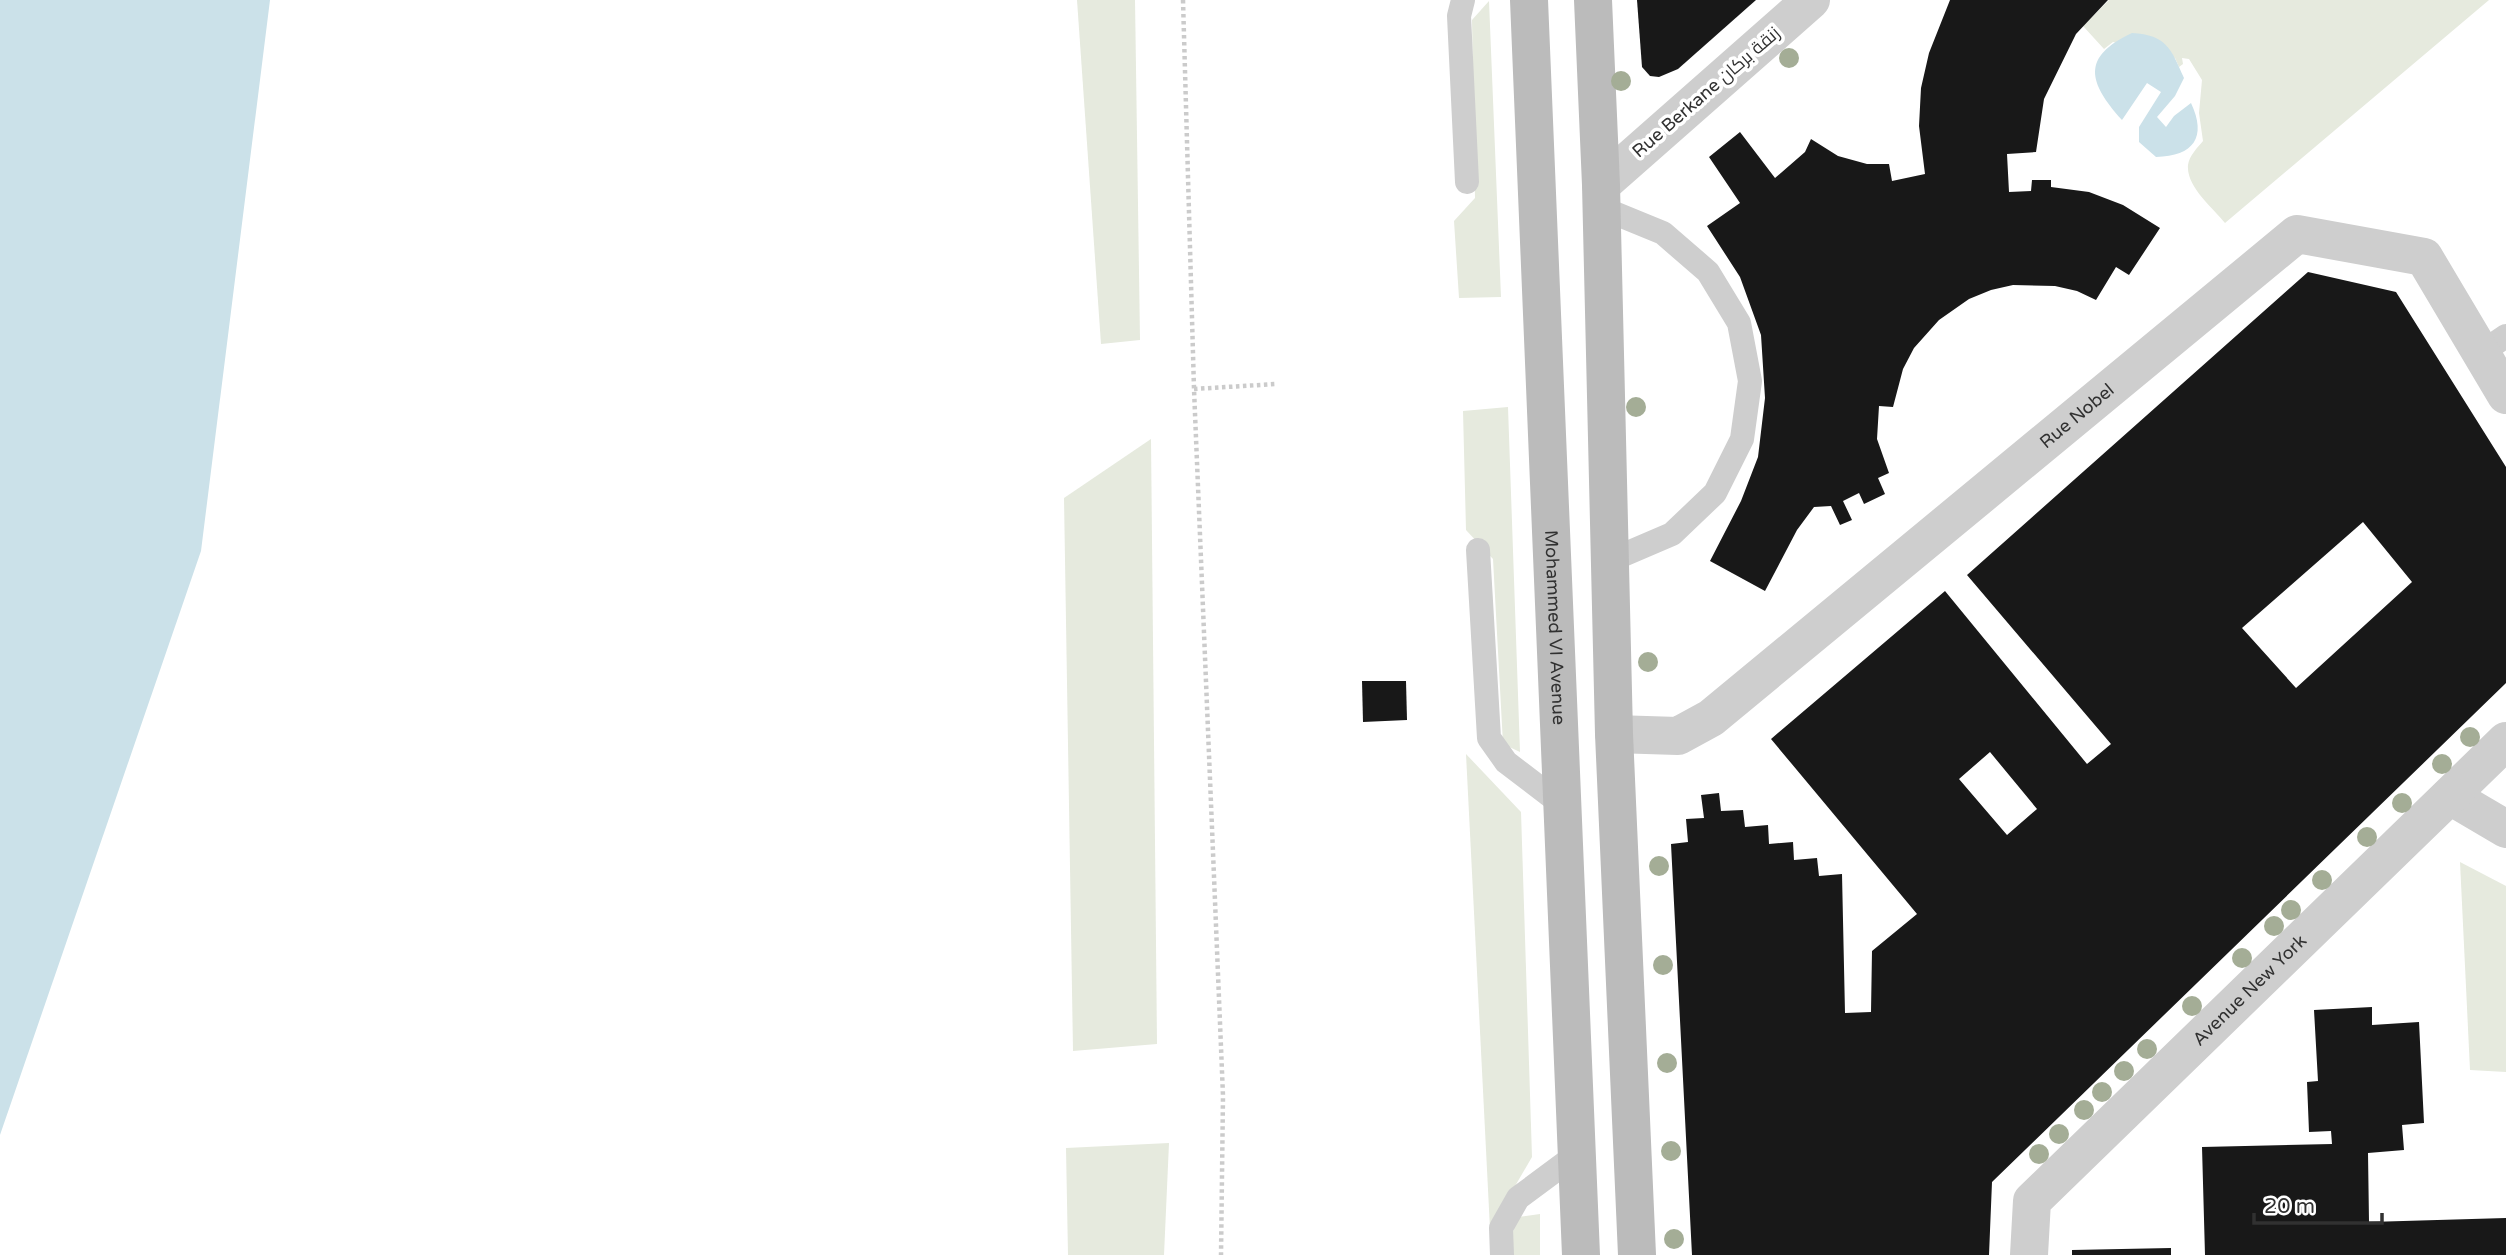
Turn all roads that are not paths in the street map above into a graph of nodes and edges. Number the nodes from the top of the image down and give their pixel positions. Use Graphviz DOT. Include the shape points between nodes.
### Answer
graph roads {
  1 [pos="1464,0"];
  2 [pos="1529,0"];
  3 [pos="1593,0"];
  4 [pos="1811,0"];
  5 [pos="1467,183"];
  6 [pos="1602,197"];
  7 [pos="2493,345"];
  8 [pos="2506,394"];
  9 [pos="1478,550"];
  10 [pos="1609,561"];
  11 [pos="1614,734"];
  12 [pos="2506,741"];
  13 [pos="2450,796"];
  14 [pos="1561,804"];
  15 [pos="2506,829"];
  16 [pos="1576,1155"];
  17 [pos="1502,1255"];
  18 [pos="1581,1255"];
  19 [pos="1637,1255"];
  20 [pos="2029,1255"];
  1 -- 5 [label="lane" via="1459,16"];
  2 -- 14 [label="main road, Mohammed VI Avenue"];
  3 -- 6 [label="main road"];
  4 -- 6 [label="street, Rue Berkane زنقة بركان"];
  6 -- 10 [label="main road"];
  6 -- 10 [label="lane" via="1662,233 1708,272 1739,323 1750,381 1742,439 1715,493 1672,534"];
  7 -- 8 [label="street, Rue Nobel"];
  7 -- 11 [label="street, Rue Nobel" via="2424,257 2297,234 1711,718 1678,736"];
  9 -- 14 [label="lane" via="1489,738 1506,762"];
  10 -- 11 [label="main road"];
  11 -- 19 [label="main road"];
  12 -- 13 [label="street, Avenue New York"];
  13 -- 15 [label="street"];
  13 -- 20 [label="street, Avenue New York" via="2032,1201"];
  14 -- 16 [label="main road, Mohammed VI Avenue"];
  16 -- 17 [label="lane" via="1518,1198 1501,1228"];
  16 -- 18 [label="main road, Mohammed VI Avenue"];
}
